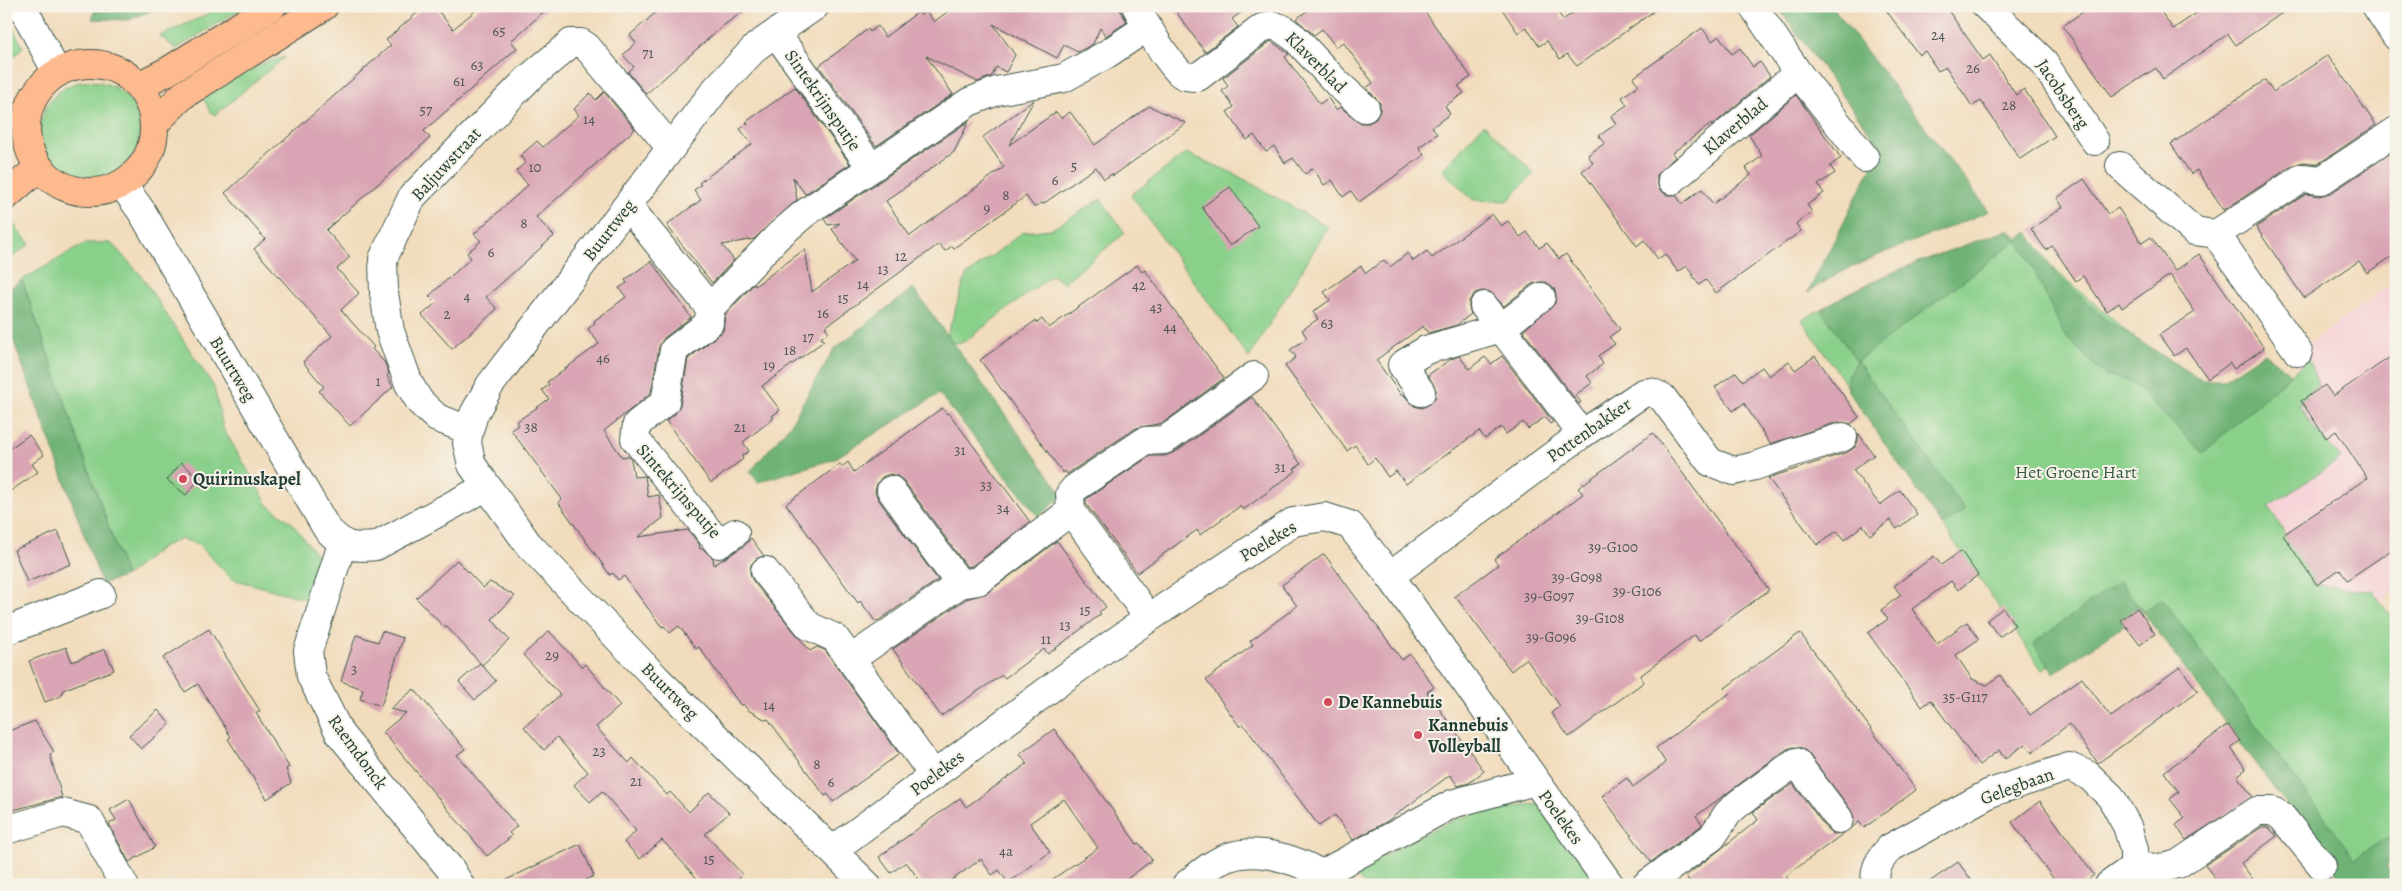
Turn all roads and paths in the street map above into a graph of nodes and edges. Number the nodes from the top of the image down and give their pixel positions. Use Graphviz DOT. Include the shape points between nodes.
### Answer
graph roads {
  1 [pos="22,6"];
  2 [pos="272,6"];
  3 [pos="324,6"];
  4 [pos="815,6"];
  5 [pos="1753,6"];
  6 [pos="1986,6"];
  7 [pos="2376,6"];
  8 [pos="1142,17"];
  9 [pos="776,33"];
  10 [pos="2396,36"];
  11 [pos="57,73"];
  12 [pos="1798,73"];
  13 [pos="138,86"];
  14 [pos="1365,108"];
  15 [pos="154,124"];
  16 [pos="2396,132"];
  17 [pos="2094,141"];
  18 [pos="671,148"];
  19 [pos="1865,158"];
  20 [pos="2120,166"];
  21 [pos="39,167"];
  22 [pos="871,167"];
  23 [pos="1672,180"];
  24 [pos="122,184"];
  25 [pos="6,196"];
  26 [pos="628,206"];
  27 [pos="2216,234"];
  28 [pos="1541,297"];
  29 [pos="1484,306"];
  30 [pos="710,308"];
  31 [pos="1501,328"];
  32 [pos="2298,352"];
  33 [pos="1254,376"];
  34 [pos="1421,392"];
  35 [pos="469,430"];
  36 [pos="1582,434"];
  37 [pos="1844,437"];
  38 [pos="486,486"];
  39 [pos="891,490"];
  40 [pos="1071,511"];
  41 [pos="735,533"];
  42 [pos="342,544"];
  43 [pos="765,571"];
  44 [pos="1390,576"];
  45 [pos="960,584"];
  46 [pos="101,594"];
  47 [pos="1149,618"];
  48 [pos="6,631"];
  49 [pos="851,659"];
  50 [pos="934,776"];
  51 [pos="1535,781"];
  52 [pos="1839,819"];
  53 [pos="6,830"];
  54 [pos="833,850"];
  55 [pos="2322,866"];
  56 [pos="2134,867"];
  57 [pos="1328,879"];
  58 [pos="124,885"];
  59 [pos="460,885"];
  60 [pos="867,885"];
  61 [pos="1186,885"];
  62 [pos="1610,885"];
  63 [pos="1646,885"];
  64 [pos="1876,885"];
  65 [pos="2109,885"];
  1 -- 11 [label="street"];
  2 -- 13 [label="main road"];
  3 -- 15 [label="main road" via="183,95"];
  4 -- 9 [label="street, Buurtweg"];
  5 -- 12 [label="street"];
  6 -- 17 [label="street, Jacobsberg" via="2042,60"];
  7 -- 10 [label="street"];
  8 -- 14 [label="street, Klaverblad" via="1180,73 1189,77 1198,77 1262,28 1271,25 1281,28"];
  8 -- 22 [label="street, Sintekrijnsputje" via="1086,67 1064,78 998,91 969,102"];
  9 -- 18 [label="street, Buurtweg" via="757,46 716,89"];
  9 -- 22 [label="street, Sintekrijnsputje"];
  11 -- 13 [label="main road" via="82,65 109,67"];
  11 -- 21 [label="main road" via="36,94 29,108 27,139"];
  12 -- 19 [label="street"];
  12 -- 23 [label="street, Klaverblad"];
  13 -- 15 [label="main road" via="149,104"];
  15 -- 24 [label="main road" via="150,152 134,175"];
  16 -- 27 [label="street" via="2322,180 2302,178"];
  18 -- 26 [label="street, Buurtweg"];
  18 -- 35 [label="street, Baljuwstraat" via="586,47 581,43 571,43 522,86 412,197 384,259 384,293 390,331 420,402 437,418"];
  20 -- 27 [label="street" via="2194,231"];
  21 -- 24 [label="main road" via="59,184 84,192 104,191"];
  21 -- 25 [label="main road"];
  22 -- 30 [label="street, Sintekrijnsputje" via="778,236"];
  24 -- 42 [label="street, Buurtweg" via="142,212 327,530"];
  26 -- 30 [label="street"];
  26 -- 35 [label="street, Buurtweg" via="490,385"];
  27 -- 32 [label="street"];
  28 -- 31 [label="street"];
  29 -- 31 [label="street"];
  30 -- 41 [label="street, Sintekrijnsputje" via="709,323 674,350 665,402 637,424 635,439 719,544"];
  31 -- 34 [label="street" via="1426,350 1402,365"];
  31 -- 36 [label="street"];
  33 -- 40 [label="street" via="1171,436 1164,440 1145,441 1075,488 1070,494"];
  35 -- 38 [label="street, Buurtweg" via="472,465"];
  36 -- 37 [label="street, Pottenbakker" via="1634,398 1650,392 1667,402 1710,462 1734,471"];
  36 -- 44 [label="street, Pottenbakker"];
  38 -- 42 [label="street" via="376,546 357,548"];
  38 -- 54 [label="street, Buurtweg" via="528,544 555,573 657,679"];
  39 -- 45 [label="street"];
  40 -- 45 [label="street" via="978,581"];
  40 -- 47 [label="street"];
  42 -- 59 [label="street, Raemdonck" via="308,651 311,676 340,734"];
  43 -- 49 [label="street" via="809,626 835,638"];
  44 -- 47 [label="street, Poelekes" via="1350,525 1324,517 1293,522"];
  44 -- 51 [label="street, Poelekes"];
  45 -- 49 [label="street"];
  46 -- 48 [label="street"];
  47 -- 50 [label="street, Poelekes"];
  49 -- 50 [label="street"];
  50 -- 54 [label="street, Poelekes"];
  51 -- 57 [label="street" via="1452,804"];
  51 -- 62 [label="street, Poelekes"];
  52 -- 63 [label="street" via="1791,755 1728,813 1712,838"];
  53 -- 58 [label="street" via="63,813 89,820"];
  54 -- 60 [label="street, Buurtweg"];
  55 -- 56 [label="street" via="2282,817 2266,810 2257,811 2178,864 2163,868"];
  56 -- 64 [label="street, Gelegbaan" via="2134,849 2127,826 2111,797 2088,775 2069,767 1990,793 1890,848 1879,860 1874,876"];
  56 -- 65 [label="street"];
  57 -- 61 [label="street" via="1295,861 1273,856 1241,855 1228,857"];
}
